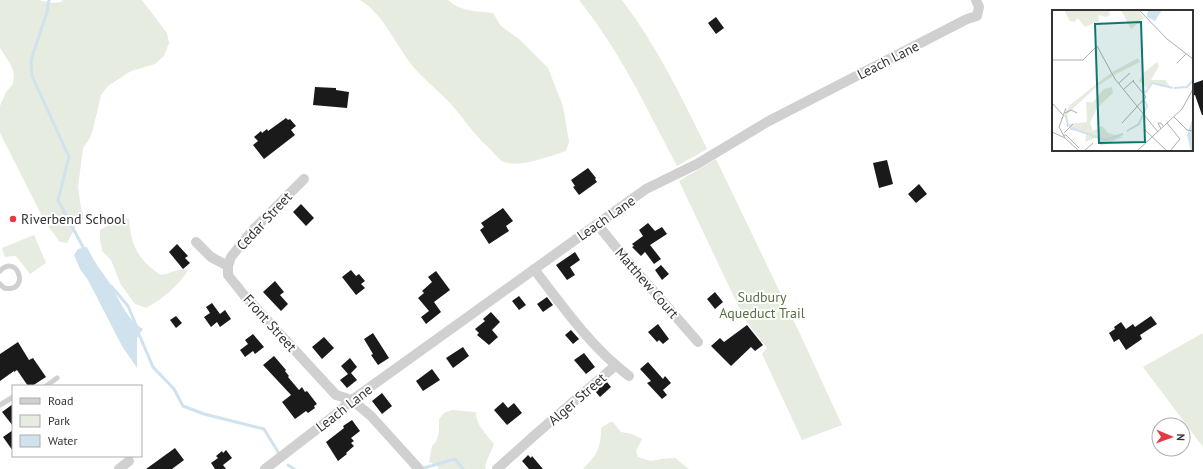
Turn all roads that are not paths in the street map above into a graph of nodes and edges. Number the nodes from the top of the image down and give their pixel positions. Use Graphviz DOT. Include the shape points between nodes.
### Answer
graph roads {
  1 [pos="976,0"];
  2 [pos="304,180"];
  3 [pos="597,224"];
  4 [pos="196,242"];
  5 [pos="228,266"];
  6 [pos="534,268"];
  7 [pos="0,271"];
  8 [pos="0,285"];
  9 [pos="698,342"];
  10 [pos="616,365"];
  11 [pos="629,376"];
  12 [pos="57,378"];
  13 [pos="47,385"];
  14 [pos="12,398"];
  15 [pos="352,400"];
  16 [pos="0,405"];
  17 [pos="129,461"];
  18 [pos="119,469"];
  19 [pos="265,469"];
  20 [pos="419,469"];
  21 [pos="497,469"];
  1 -- 3 [label="street, Leach Lane" via="979,7 977,16 762,125 697,164 649,187"];
  2 -- 5 [label="street, Cedar Street" via="251,232"];
  3 -- 6 [label="street, Leach Lane"];
  3 -- 9 [label="street, Matthew Court"];
  4 -- 5 [label="street" via="211,257"];
  5 -- 15 [label="street, Front Street" via="228,275 240,290 306,363 336,395"];
  6 -- 10 [label="street, Alger Street" via="583,333"];
  6 -- 15 [label="street, Leach Lane"];
  7 -- 8 [label="lane" via="7,266 12,267 20,277 13,288"];
  10 -- 11 [label="street"];
  10 -- 21 [label="street, Alger Street"];
  12 -- 13 [label="lane"];
  14 -- 16 [label="lane"];
  15 -- 19 [label="street, Leach Lane"];
  15 -- 20 [label="street, Front Street" via="371,416"];
  17 -- 18 [label="street"];
}
